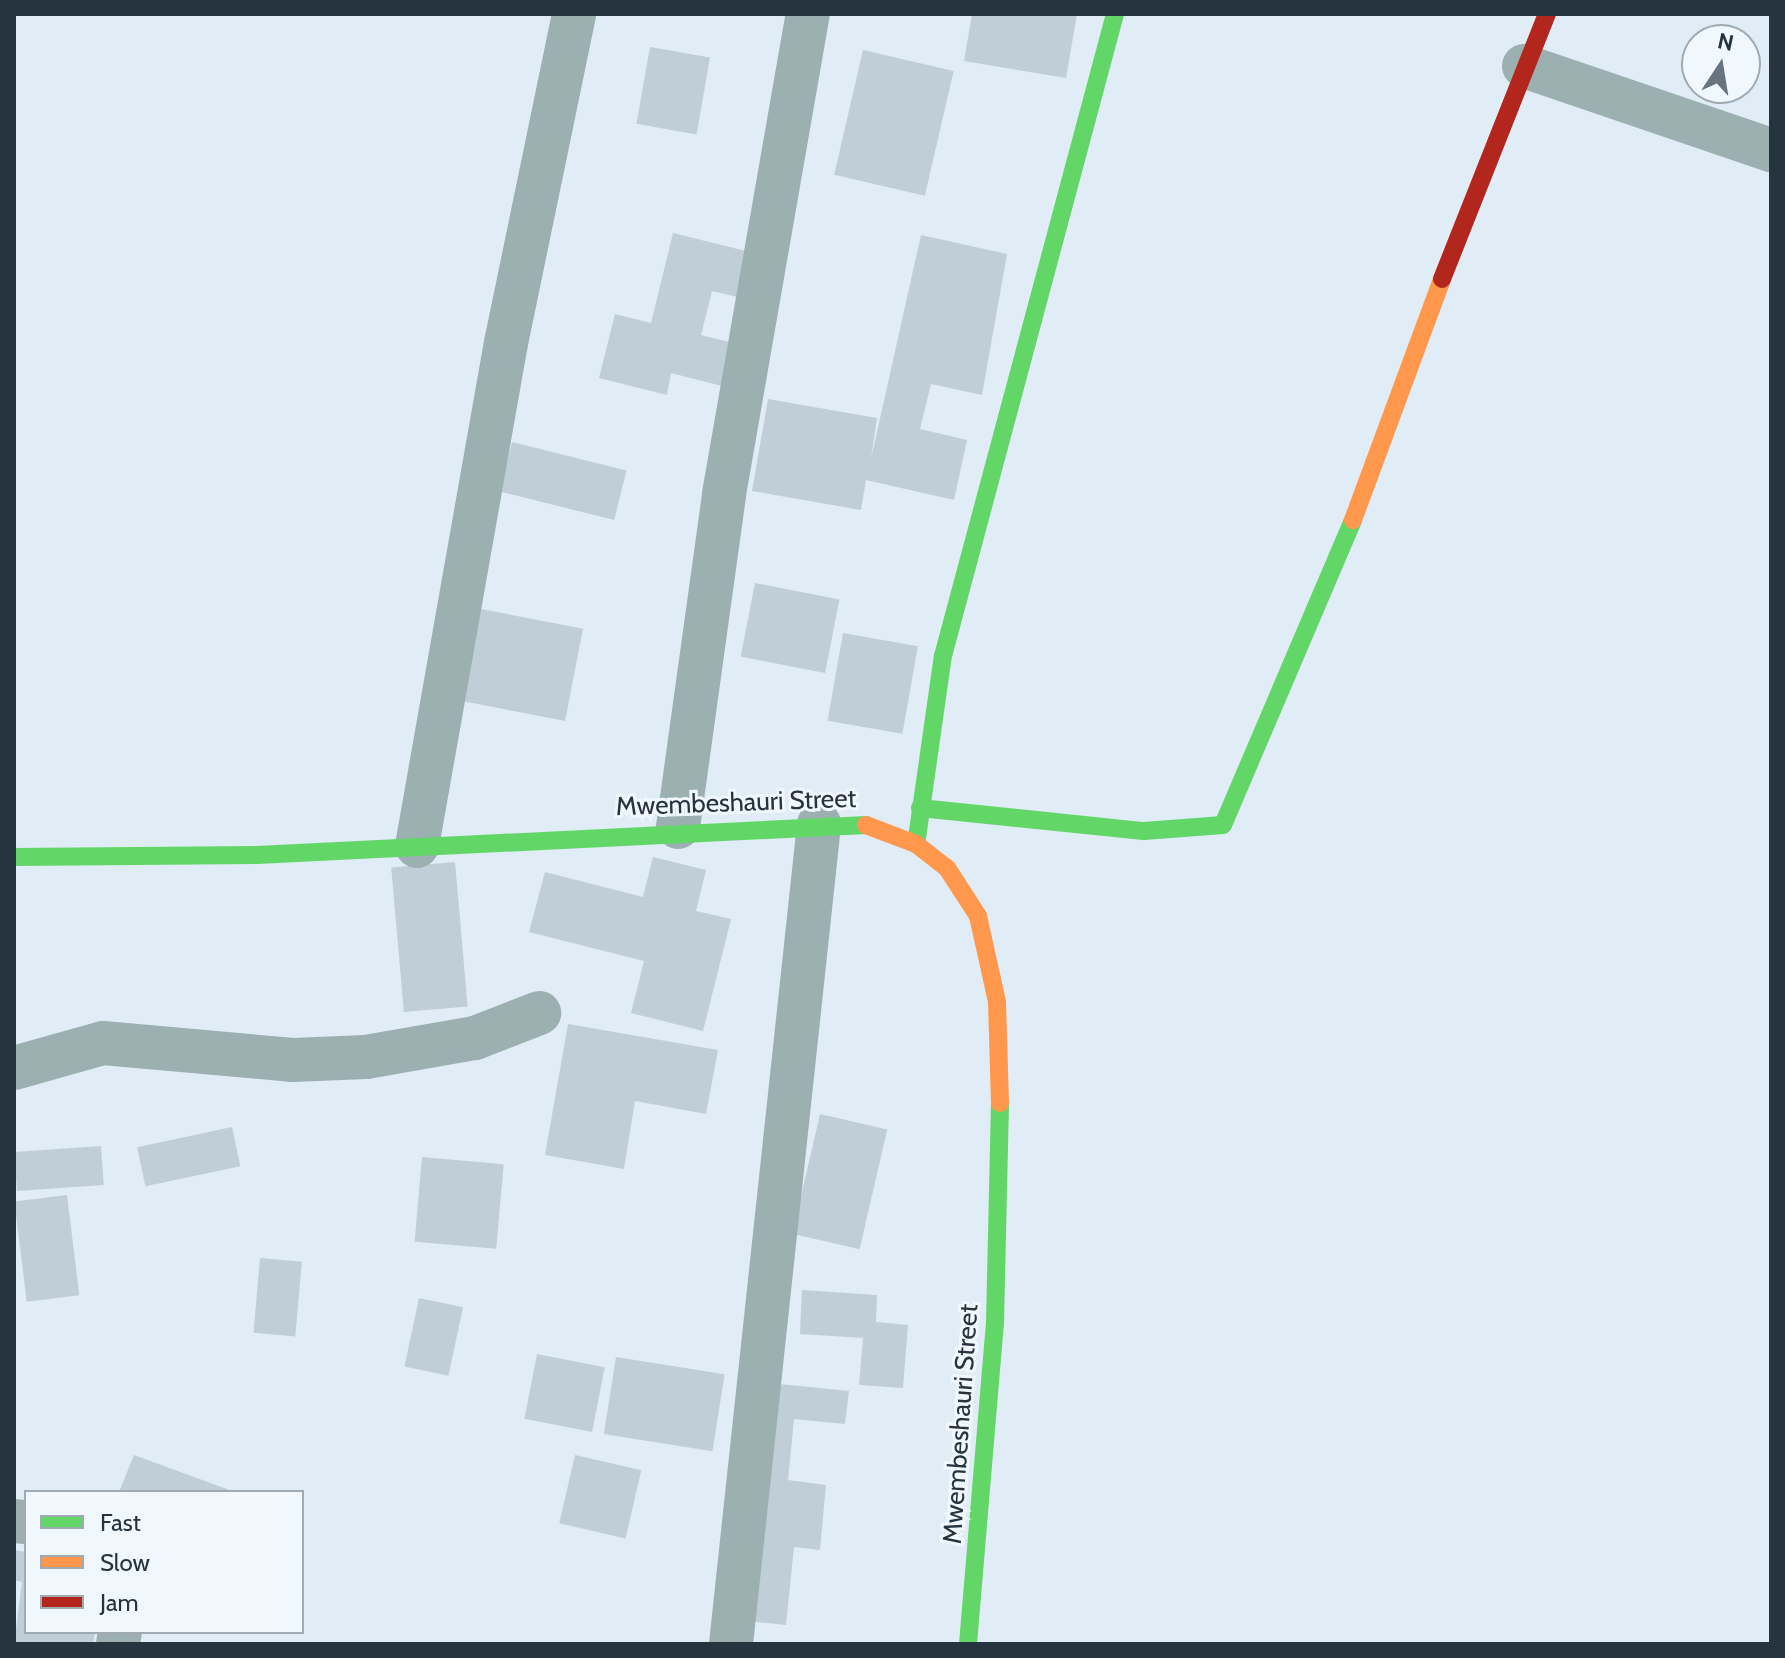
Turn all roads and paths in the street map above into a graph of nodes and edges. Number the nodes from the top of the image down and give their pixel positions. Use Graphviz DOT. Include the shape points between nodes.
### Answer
graph roads {
  1 [pos="574,14"];
  2 [pos="808,14"];
  3 [pos="1115,14"];
  4 [pos="1547,14"];
  5 [pos="1524,66"];
  6 [pos="1771,150"];
  7 [pos="920,808"];
  8 [pos="819,824"];
  9 [pos="678,827"];
  10 [pos="916,844"];
  11 [pos="417,846"];
  12 [pos="14,857"];
  13 [pos="539,1013"];
  14 [pos="14,1068"];
  15 [pos="731,1644"];
  16 [pos="968,1644"];
  1 -- 11 [label="street" via="506,343"];
  2 -- 9 [label="street" via="724,494"];
  3 -- 7 [label="street" via="943,656"];
  4 -- 5 [label="street"];
  5 -- 6 [label="street"];
  5 -- 7 [label="street" via="1383,446 1263,743 1223,825 1144,831"];
  7 -- 10 [label="street"];
  8 -- 9 [label="street, Mwembeshauri Street"];
  8 -- 10 [label="street, Mwembeshauri Street" via="871,825"];
  8 -- 15 [label="street"];
  9 -- 11 [label="street, Mwembeshauri Street"];
  10 -- 16 [label="street, Mwembeshauri Street" via="947,868 978,916 997,1002 1001,1205"];
  11 -- 12 [label="street, Mwembeshauri Street" via="257,855"];
  13 -- 14 [label="street" via="475,1038 366,1057 293,1060 103,1043"];
}
